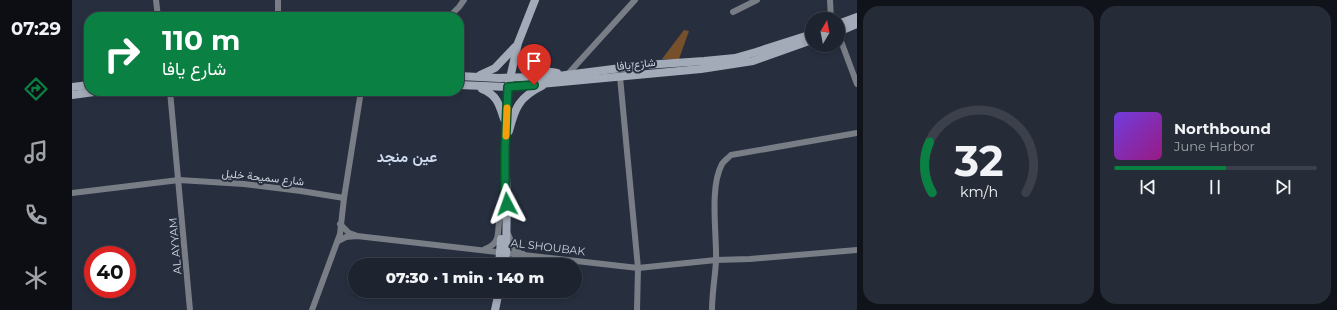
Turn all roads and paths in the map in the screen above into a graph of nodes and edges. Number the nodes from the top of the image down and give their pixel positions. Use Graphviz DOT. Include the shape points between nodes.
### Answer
graph roads {
  1 [pos="156,0"];
  2 [pos="278,0"];
  3 [pos="464,0"];
  4 [pos="535,0"];
  5 [pos="635,0"];
  6 [pos="757,0"];
  7 [pos="830,0"];
  8 [pos="157,12"];
  9 [pos="278,12"];
  10 [pos="455,12"];
  11 [pos="733,12"];
  12 [pos="831,12"];
  13 [pos="857,17"];
  14 [pos="845,21"];
  15 [pos="857,24"];
  16 [pos="845,29"];
  17 [pos="805,36"];
  18 [pos="805,42"];
  19 [pos="518,43"];
  20 [pos="845,51"];
  21 [pos="515,53"];
  22 [pos="567,75"];
  23 [pos="464,76"];
  24 [pos="472,76"];
  25 [pos="620,77"];
  26 [pos="509,78"];
  27 [pos="546,83"];
  28 [pos="857,84"];
  29 [pos="464,85"];
  30 [pos="84,86"];
  31 [pos="475,86"];
  32 [pos="72,87"];
  33 [pos="508,87"];
  34 [pos="84,93"];
  35 [pos="72,95"];
  36 [pos="171,96"];
  37 [pos="360,96"];
  38 [pos="506,124"];
  39 [pos="857,133"];
  40 [pos="505,149"];
  41 [pos="179,180"];
  42 [pos="72,193"];
  43 [pos="505,196"];
  44 [pos="344,198"];
  45 [pos="503,211"];
  46 [pos="340,224"];
  47 [pos="506,229"];
  48 [pos="357,236"];
  49 [pos="338,241"];
  50 [pos="483,250"];
  51 [pos="857,250"];
  52 [pos="503,252"];
  53 [pos="523,254"];
  54 [pos="501,258"];
  55 [pos="503,258"];
  56 [pos="515,258"];
  57 [pos="716,260"];
  58 [pos="638,268"];
  59 [pos="495,298"];
  60 [pos="497,298"];
  61 [pos="190,310"];
  62 [pos="312,310"];
  63 [pos="494,310"];
  64 [pos="637,310"];
  65 [pos="712,310"];
  1 -- 8 [label="street"];
  2 -- 9 [label="street"];
  3 -- 10 [label="street"];
  4 -- 19 [label="main road"];
  5 -- 22 [label="street"];
  6 -- 11 [label="street"];
  7 -- 12 [label="street"];
  13 -- 14 [label="main road"];
  15 -- 16 [label="main road"];
  17 -- 22 [label="main road, شارع يافا" via="735,58 645,65"];
  18 -- 25 [label="main road, شارع يافا" via="753,61"];
  19 -- 21 [label="main road"];
  19 -- 24 [label="main road" via="495,68"];
  20 -- 28 [label="street"];
  21 -- 22 [label="main road" via="527,66"];
  21 -- 26 [label="main road"];
  22 -- 26 [label="main road, شارع يافا"];
  23 -- 24 [label="main road, شارع يافا"];
  24 -- 26 [label="main road, شارع يافا"];
  25 -- 27 [label="main road, شارع يافا"];
  25 -- 58 [label="street"];
  26 -- 33 [label="main road"];
  27 -- 33 [label="main road, شارع يافا"];
  27 -- 40 [label="main road" via="518,104"];
  29 -- 31 [label="main road, شارع يافا"];
  30 -- 32 [label="main road"];
  31 -- 33 [label="main road, شارع يافا"];
  31 -- 38 [label="main road" via="494,96"];
  33 -- 38 [label="main road"];
  34 -- 35 [label="main road"];
  36 -- 41 [label="street, AL AYYAM"];
  37 -- 44 [label="street"];
  38 -- 40 [label="main road"];
  39 -- 57 [label="street" via="730,155 722,163 716,183"];
  40 -- 43 [label="main road"];
  41 -- 42 [label="street, شارع سميحة خليل"];
  41 -- 44 [label="street, شارع سميحة خليل" via="244,184"];
  41 -- 61 [label="street, AL AYYAM"];
  43 -- 45 [label="main road"];
  43 -- 47 [label="main road"];
  44 -- 46 [label="street"];
  45 -- 50 [label="street" via="498,239 491,247"];
  45 -- 52 [label="main road"];
  46 -- 48 [label="street, AL SHOUBAK"];
  46 -- 49 [label="street"];
  47 -- 52 [label="main road"];
  47 -- 53 [label="street" via="515,250"];
  48 -- 49 [label="street, AL SHOUBAK"];
  48 -- 50 [label="street, AL SHOUBAK"];
  49 -- 62 [label="street"];
  50 -- 52 [label="street, AL SHOUBAK"];
  51 -- 57 [label="street, AL SHOUBAK"];
  52 -- 53 [label="street, AL SHOUBAK"];
  52 -- 54 [label="main road"];
  52 -- 55 [label="main road"];
  53 -- 56 [label="street"];
  53 -- 58 [label="street, AL SHOUBAK"];
  57 -- 58 [label="street, AL SHOUBAK"];
  57 -- 65 [label="street"];
  58 -- 64 [label="street"];
  59 -- 63 [label="main road"];
  60 -- 63 [label="main road"];
}
